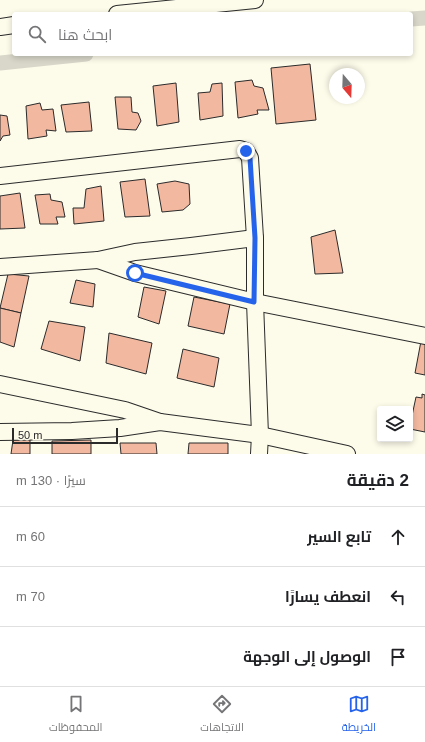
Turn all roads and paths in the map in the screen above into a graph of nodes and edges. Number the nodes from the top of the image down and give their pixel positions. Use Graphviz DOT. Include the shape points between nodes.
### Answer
graph roads {
  1 [pos="255,0"];
  2 [pos="137,12"];
  3 [pos="12,25"];
  4 [pos="0,27"];
  5 [pos="0,176"];
  6 [pos="255,238"];
  7 [pos="98,260"];
  8 [pos="0,267"];
  9 [pos="254,302"];
  10 [pos="425,336"];
  11 [pos="0,384"];
  12 [pos="160,422"];
  13 [pos="0,432"];
  14 [pos="260,435"];
  15 [pos="259,454"];
  16 [pos="347,454"];
  1 -- 2 [label="street"];
  3 -- 4 [label="street"];
  5 -- 6 [label="street" via="240,149 246,151 250,158"];
  6 -- 7 [label="street" via="135,252"];
  6 -- 9 [label="street"];
  7 -- 8 [label="street"];
  7 -- 9 [label="street" via="135,273"];
  9 -- 10 [label="street"];
  9 -- 14 [label="street"];
  11 -- 12 [label="street" via="125,410"];
  12 -- 13 [label="street" via="120,428"];
  12 -- 14 [label="street"];
  14 -- 15 [label="street"];
  14 -- 16 [label="street"];
}
